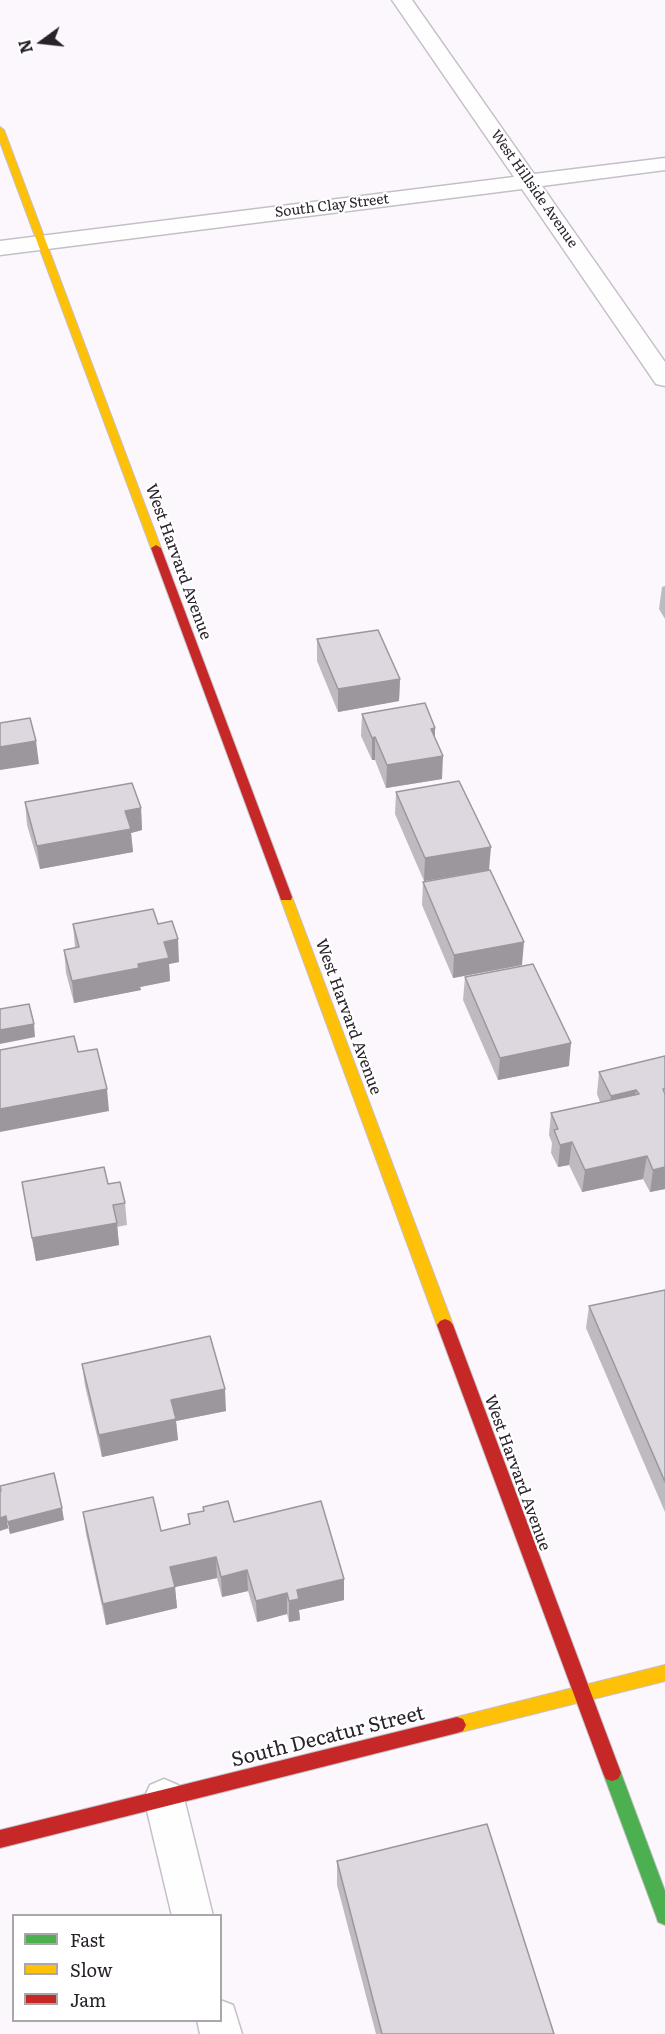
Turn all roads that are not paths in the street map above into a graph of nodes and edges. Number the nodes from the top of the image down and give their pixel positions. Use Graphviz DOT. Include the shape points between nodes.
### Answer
graph roads {
  1 [pos="402,0"];
  2 [pos="0,130"];
  3 [pos="665,164"];
  4 [pos="528,181"];
  5 [pos="42,243"];
  6 [pos="0,248"];
  7 [pos="665,379"];
  8 [pos="665,1673"];
  9 [pos="582,1694"];
  10 [pos="164,1798"];
  11 [pos="0,1839"];
  12 [pos="193,1914"];
  13 [pos="665,1916"];
  1 -- 4 [label="street, West Hillside Avenue"];
  2 -- 5 [label="street, West Harvard Avenue"];
  3 -- 4 [label="street, South Clay Street"];
  4 -- 5 [label="street, South Clay Street"];
  4 -- 7 [label="street, West Hillside Avenue"];
  5 -- 6 [label="street, South Clay Street"];
  5 -- 9 [label="street, West Harvard Avenue"];
  8 -- 9 [label="street, South Decatur Street"];
  9 -- 10 [label="street, South Decatur Street"];
  9 -- 13 [label="street, West Harvard Avenue"];
  10 -- 11 [label="street, South Decatur Street"];
  10 -- 12 [label="lane"];
}
